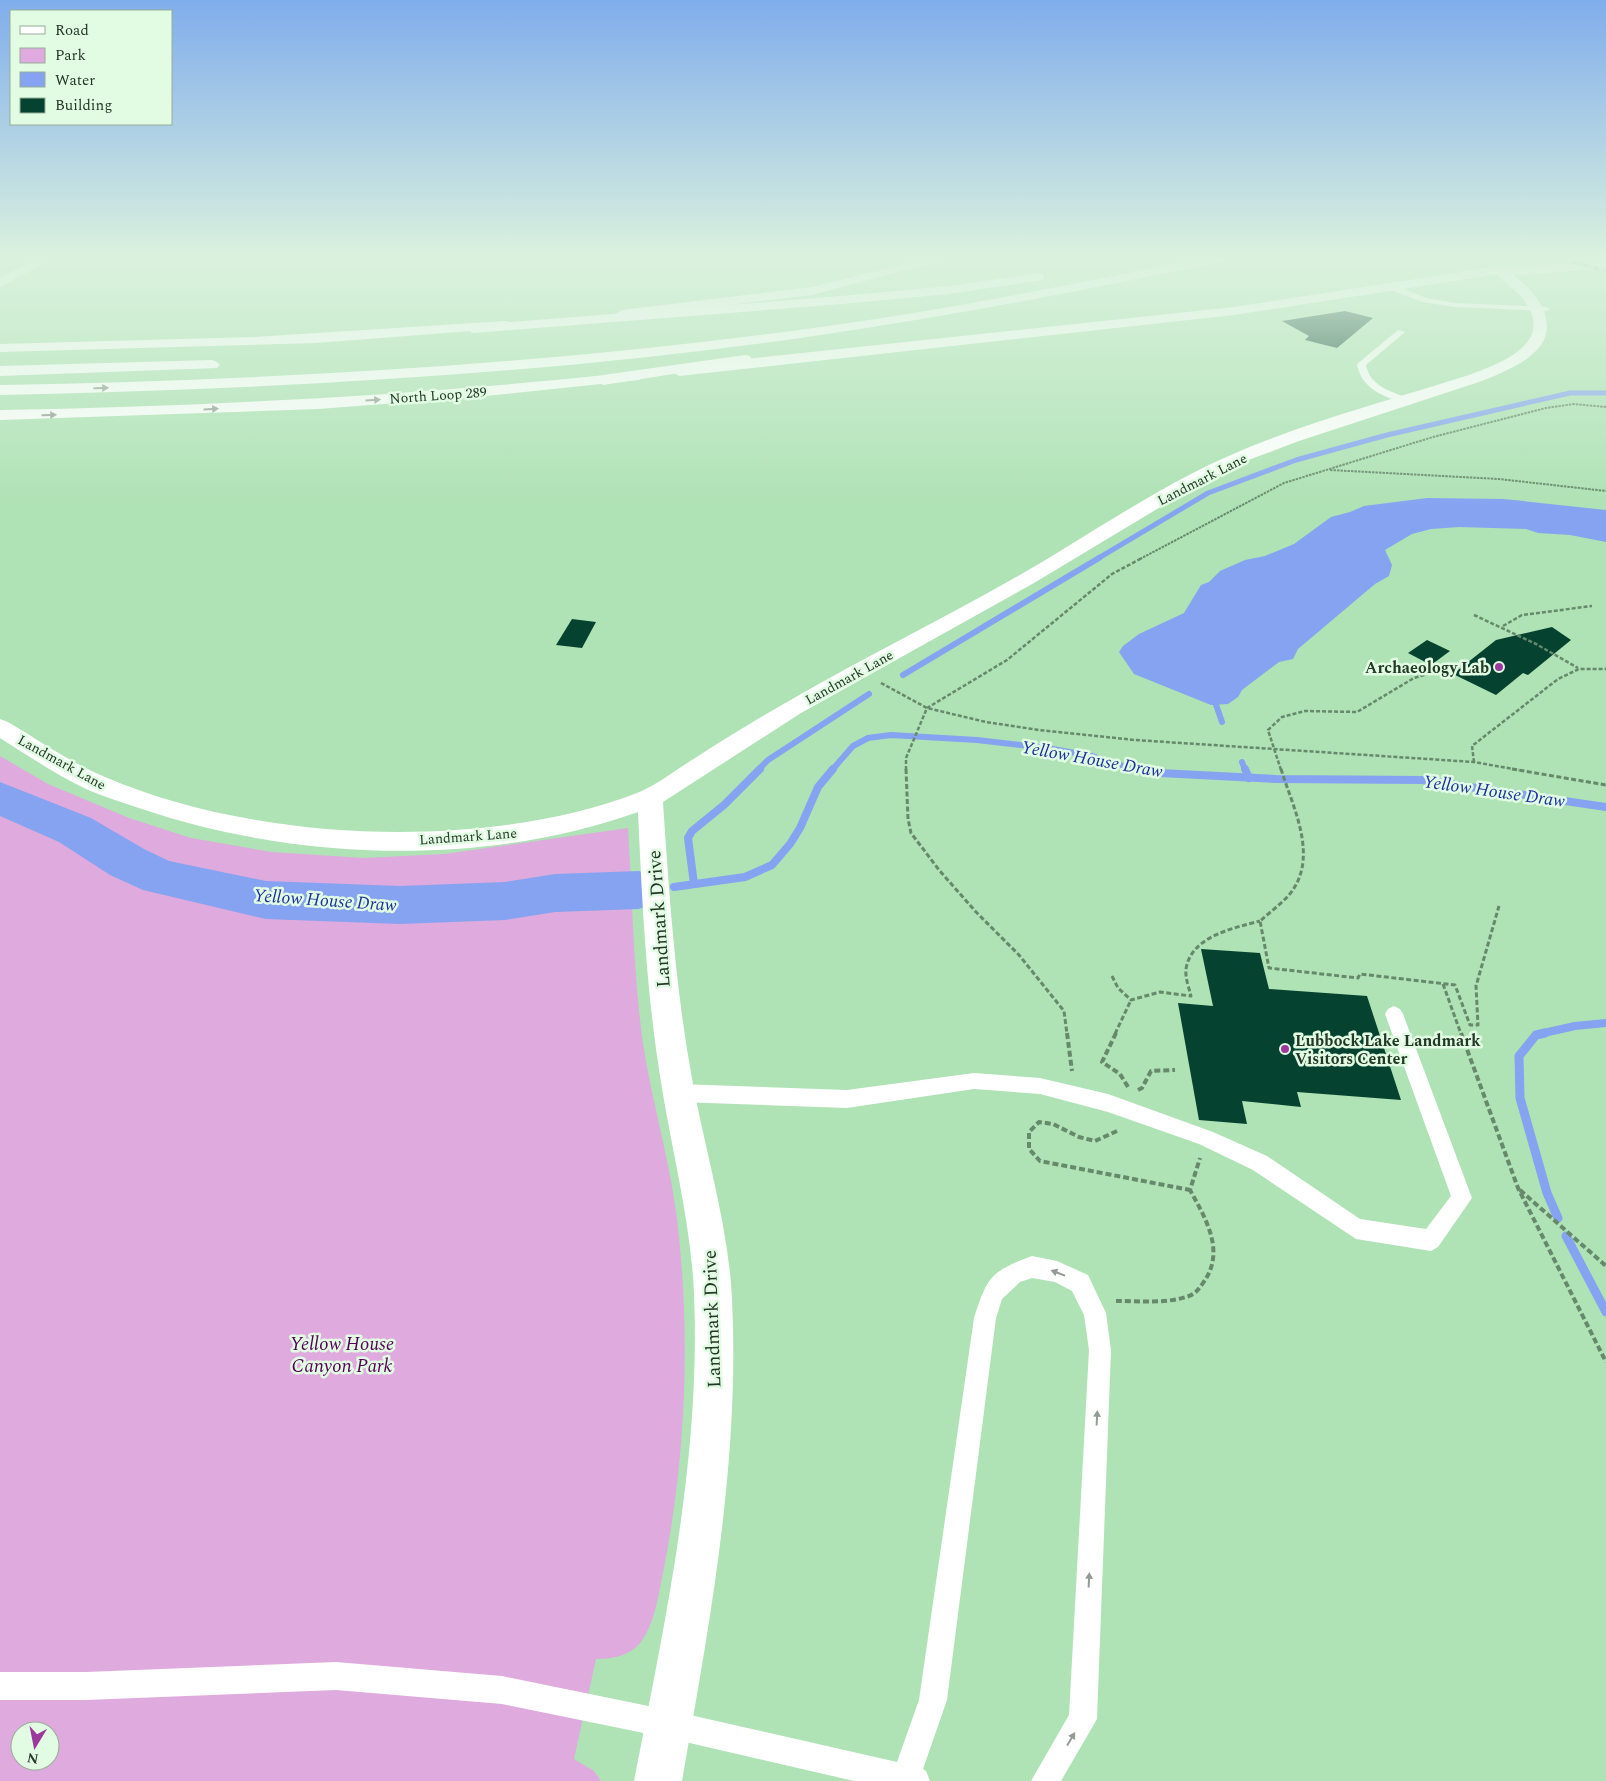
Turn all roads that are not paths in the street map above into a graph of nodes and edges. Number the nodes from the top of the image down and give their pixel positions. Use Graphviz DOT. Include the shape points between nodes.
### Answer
graph roads {
  1 [pos="294,339"];
  2 [pos="753,339"];
  3 [pos="854,339"];
  4 [pos="977,339"];
  5 [pos="1390,339"];
  6 [pos="1549,339"];
  7 [pos="0,348"];
  8 [pos="224,365"];
  9 [pos="0,371"];
  10 [pos="603,380"];
  11 [pos="0,390"];
  12 [pos="1405,400"];
  13 [pos="0,415"];
  14 [pos="0,727"];
  15 [pos="650,798"];
  16 [pos="1394,1014"];
  17 [pos="679,1093"];
  18 [pos="0,1686"];
  19 [pos="668,1724"];
  20 [pos="911,1780"];
  21 [pos="658,1781"];
  22 [pos="1045,1781"];
  1 -- 7 [label="main road"];
  11 -- 2 [label="main road, one-way" via="276,382 574,360"];
  3 -- 10 [label="main road"];
  4 -- 10 [label="main road, North Loop 289"];
  5 -- 12 [label="lane" via="1361,364 1361,374 1369,384"];
  6 -- 12 [label="main road, Landmark Lane" via="1536,354 1498,370"];
  8 -- 9 [label="main road"];
  13 -- 10 [label="main road, North Loop 289, one-way" via="273,406 498,391"];
  12 -- 15 [label="main road, Landmark Lane" via="1275,444 1193,480 1028,579 784,713"];
  14 -- 15 [label="main road, Landmark Lane" via="96,783 225,825 303,837 360,841 516,834 566,825"];
  15 -- 17 [label="main road, Landmark Drive" via="663,997"];
  16 -- 17 [label="lane" via="1462,1198 1431,1240 1356,1229 1260,1163 1166,1122 1040,1086 974,1081 847,1099"];
  17 -- 19 [label="main road, Landmark Drive" via="709,1246 715,1360 707,1478"];
  18 -- 19 [label="lane" via="86,1686 336,1676 502,1690"];
  19 -- 20 [label="lane"];
  19 -- 21 [label="main road, Landmark Drive"];
  22 -- 20 [label="lane, one-way" via="1083,1719 1100,1350 1095,1313 1080,1283 1057,1272 1032,1267 1012,1274 993,1292 985,1318 933,1700"];
}
